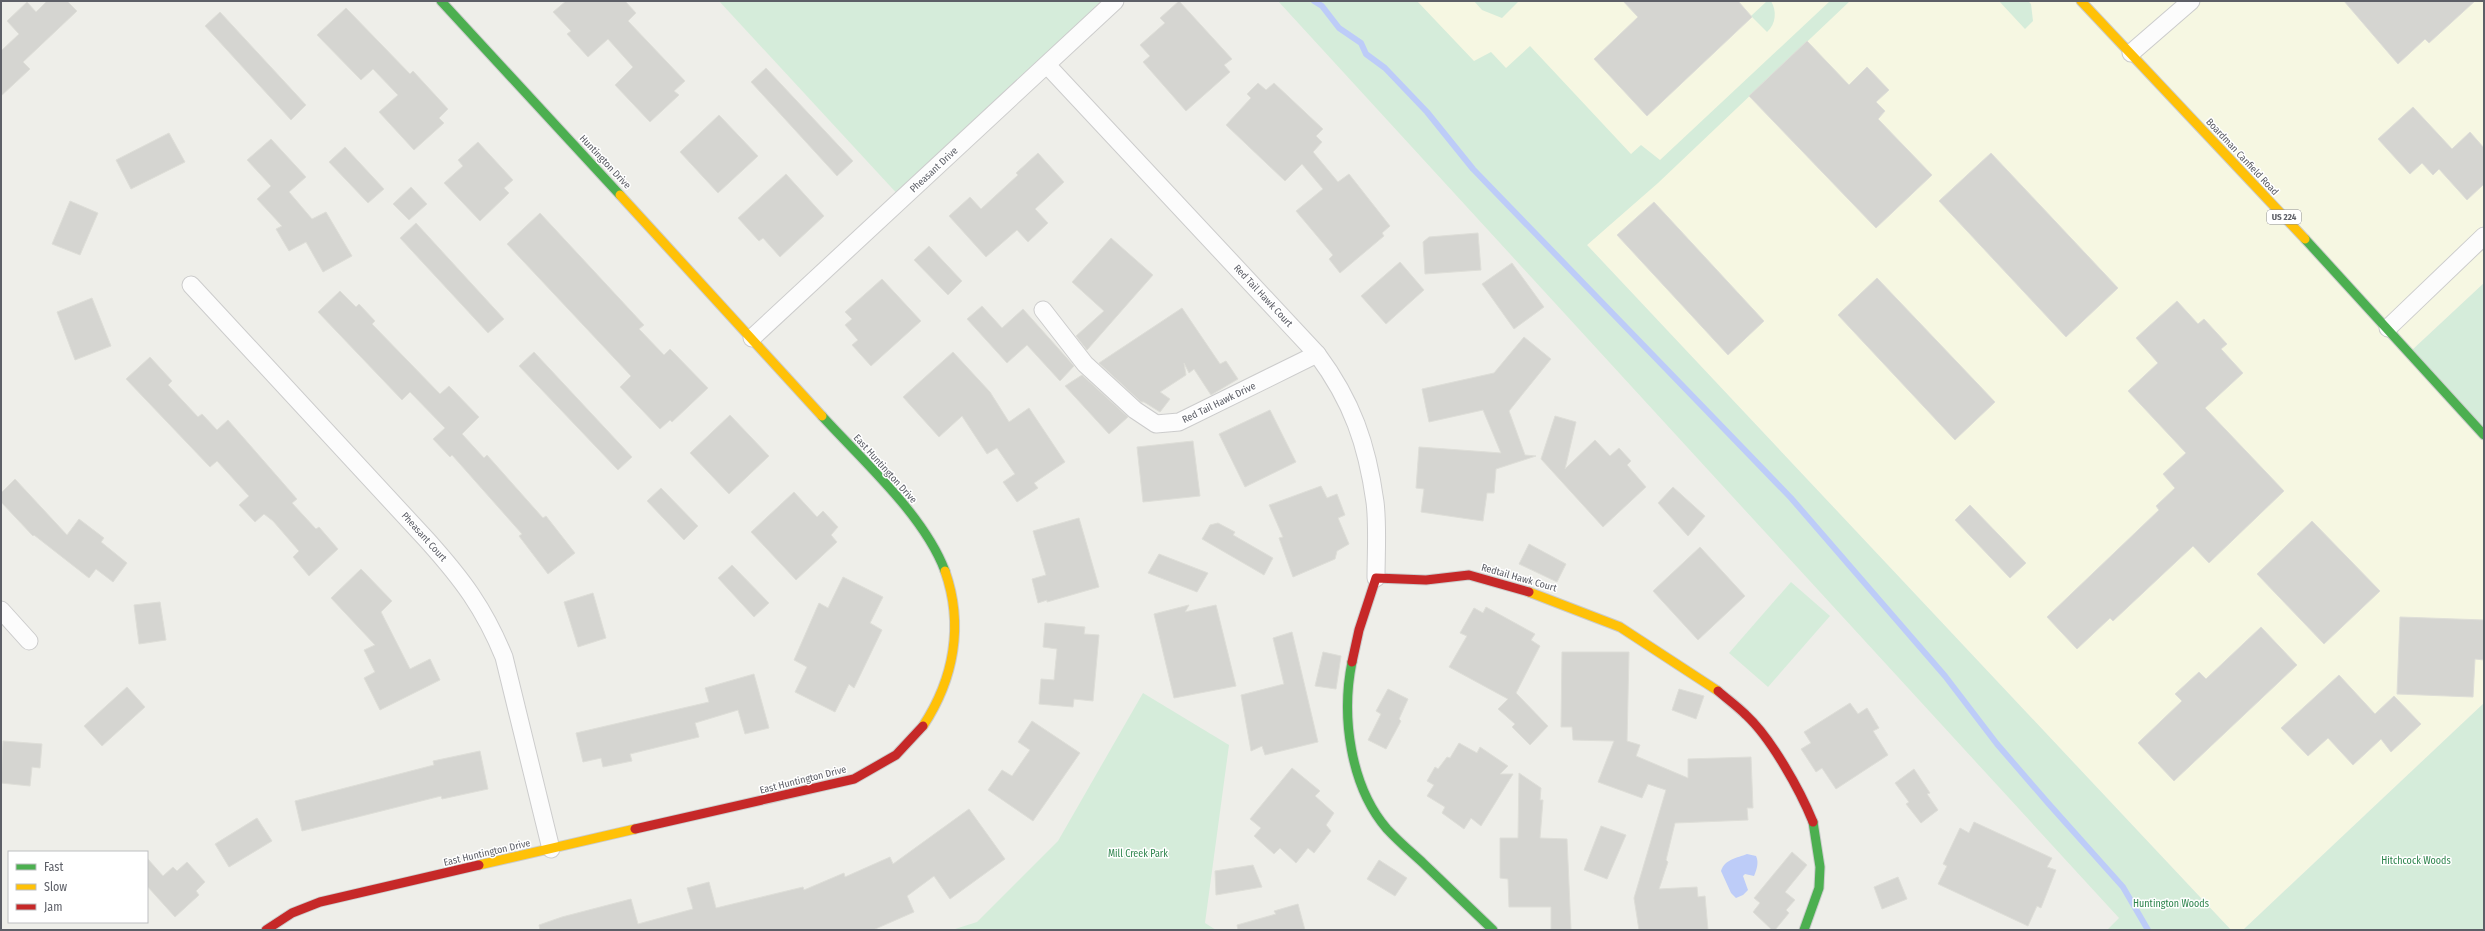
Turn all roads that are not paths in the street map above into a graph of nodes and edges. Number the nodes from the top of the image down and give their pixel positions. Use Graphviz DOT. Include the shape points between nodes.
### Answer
graph roads {
  1 [pos="441,1"];
  2 [pos="1115,1"];
  3 [pos="2081,1"];
  4 [pos="2191,1"];
  5 [pos="2131,53"];
  6 [pos="1047,64"];
  7 [pos="2484,236"];
  8 [pos="191,285"];
  9 [pos="1043,310"];
  10 [pos="2388,328"];
  11 [pos="752,338"];
  12 [pos="1317,354"];
  13 [pos="2484,435"];
  14 [pos="1376,578"];
  15 [pos="1,610"];
  16 [pos="29,641"];
  17 [pos="551,849"];
  18 [pos="266,930"];
  19 [pos="1493,930"];
  20 [pos="1804,930"];
  1 -- 11 [label="street, Huntington Drive"];
  2 -- 6 [label="street, Pheasant Drive"];
  3 -- 5 [label="street, Boardman Canfield Road / US 224"];
  4 -- 5 [label="street"];
  5 -- 10 [label="street, Boardman Canfield Road / US 224"];
  6 -- 11 [label="street, Pheasant Drive"];
  6 -- 12 [label="street, Red Tail Hawk Court"];
  7 -- 10 [label="street"];
  8 -- 17 [label="street, Pheasant Court" via="427,540 478,601 504,657"];
  9 -- 12 [label="street, Red Tail Hawk Drive" via="1085,364 1135,410 1156,424 1179,422"];
  10 -- 13 [label="street, Boardman Canfield Road / US 224"];
  11 -- 17 [label="street, East Huntington Drive" via="922,526 930,538 950,581 956,617 954,654 938,702 921,730 904,747 883,764 854,779"];
  12 -- 14 [label="street, Red Tail Hawk Court" via="1335,378 1352,409 1363,442 1375,503"];
  14 -- 19 [label="street" via="1359,630 1348,684 1349,729 1358,775 1370,803 1387,829"];
  14 -- 20 [label="street, Redtail Hawk Court" via="1426,580 1469,575 1545,596 1620,627 1714,688 1747,715 1764,734 1805,801 1815,826 1819,847 1819,881 1812,913"];
  15 -- 16 [label="street"];
  17 -- 18 [label="street, East Huntington Drive" via="320,902 292,913"];
}
